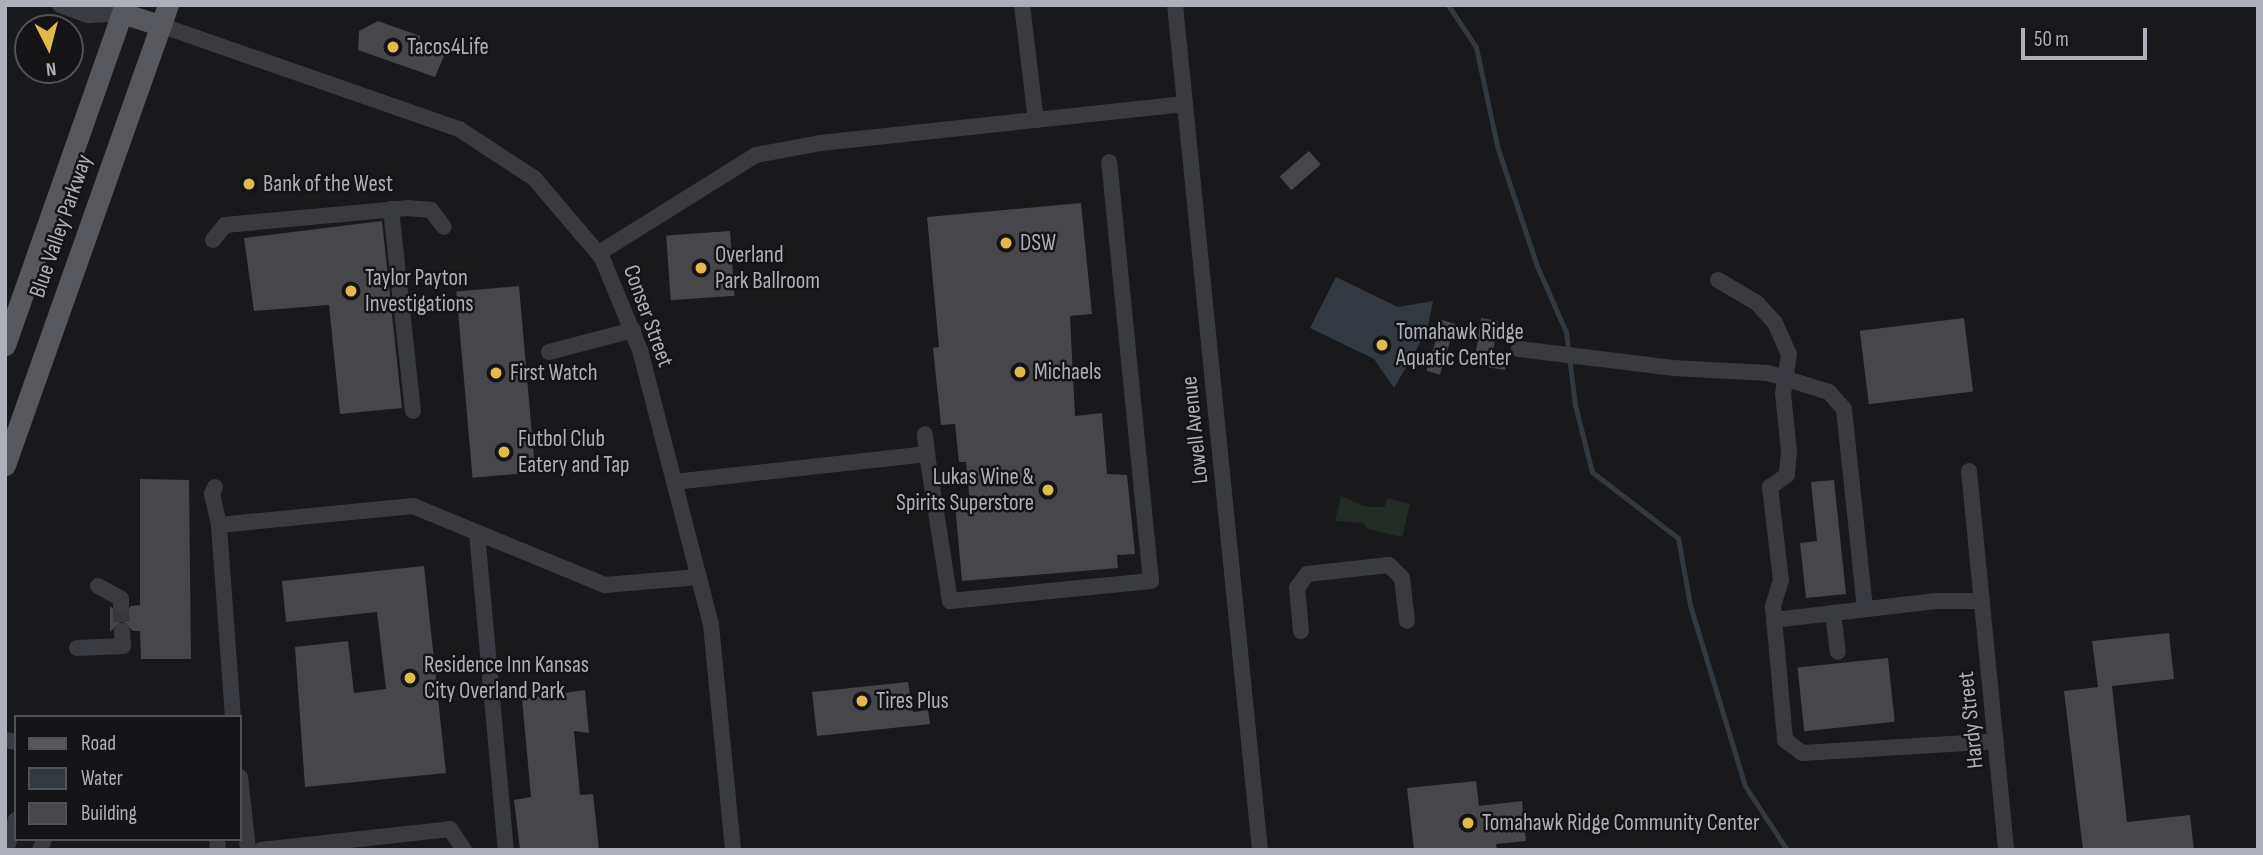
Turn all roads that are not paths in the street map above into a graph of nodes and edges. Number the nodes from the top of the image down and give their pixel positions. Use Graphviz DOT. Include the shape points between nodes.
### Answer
graph roads {
  1 [pos="60,5"];
  2 [pos="1022,5"];
  3 [pos="1175,5"];
  4 [pos="121,8"];
  5 [pos="164,15"];
  6 [pos="1185,104"];
  7 [pos="1036,120"];
  8 [pos="1109,162"];
  9 [pos="391,209"];
  10 [pos="444,227"];
  11 [pos="213,240"];
  12 [pos="598,253"];
  13 [pos="1718,280"];
  14 [pos="633,330"];
  15 [pos="5,345"];
  16 [pos="1519,349"];
  17 [pos="549,352"];
  18 [pos="1787,379"];
  19 [pos="413,411"];
  20 [pos="925,435"];
  21 [pos="926,454"];
  22 [pos="5,465"];
  23 [pos="1969,471"];
  24 [pos="674,482"];
  25 [pos="215,487"];
  26 [pos="219,525"];
  27 [pos="477,533"];
  28 [pos="699,577"];
  29 [pos="98,586"];
  30 [pos="1981,594"];
  31 [pos="121,606"];
  32 [pos="1865,609"];
  33 [pos="1833,613"];
  34 [pos="1774,620"];
  35 [pos="1407,621"];
  36 [pos="122,631"];
  37 [pos="1301,631"];
  38 [pos="77,648"];
  39 [pos="1838,652"];
  40 [pos="233,715"];
  41 [pos="1996,741"];
  42 [pos="242,795"];
  43 [pos="14,826"];
  44 [pos="6,850"];
  45 [pos="248,850"];
  46 [pos="261,850"];
  47 [pos="464,850"];
  48 [pos="506,850"];
  49 [pos="733,850"];
  50 [pos="1260,850"];
  51 [pos="2006,850"];
  1 -- 4 [label="street" via="88,15"];
  2 -- 7 [label="street"];
  3 -- 6 [label="street, Lowell Avenue"];
  4 -- 5 [label="main road"];
  4 -- 15 [label="main road, Blue Valley Parkway"];
  5 -- 12 [label="street, Conser Street" via="459,129 534,178"];
  5 -- 22 [label="main road, Blue Valley Parkway"];
  6 -- 7 [label="street"];
  6 -- 50 [label="street, Lowell Avenue"];
  7 -- 12 [label="street" via="820,143 756,155"];
  8 -- 21 [label="street" via="1152,581 950,601"];
  9 -- 10 [label="street" via="431,211"];
  9 -- 11 [label="street" via="225,225"];
  9 -- 19 [label="street"];
  12 -- 14 [label="street, Conser Street"];
  13 -- 18 [label="street" via="1757,303 1775,323 1786,341"];
  14 -- 17 [label="street"];
  14 -- 24 [label="street, Conser Street"];
  16 -- 18 [label="street" via="1673,368 1768,373"];
  18 -- 32 [label="street" via="1829,392 1844,408"];
  18 -- 34 [label="street" via="1787,475 1770,487 1781,580"];
  20 -- 21 [label="street"];
  21 -- 24 [label="street"];
  23 -- 30 [label="street, Hardy Street"];
  24 -- 28 [label="street, Conser Street"];
  25 -- 26 [label="street" via="212,494"];
  26 -- 27 [label="street" via="413,506"];
  26 -- 40 [label="street"];
  27 -- 28 [label="street" via="606,585"];
  27 -- 48 [label="street"];
  28 -- 49 [label="street, Conser Street" via="712,637"];
  29 -- 31 [label="street" via="121,599"];
  30 -- 32 [label="street"];
  30 -- 41 [label="street, Hardy Street"];
  32 -- 33 [label="street"];
  33 -- 34 [label="street"];
  33 -- 39 [label="street"];
  34 -- 41 [label="street" via="1784,740 1802,753"];
  35 -- 37 [label="street" via="1402,578 1389,565 1307,574 1297,588"];
  36 -- 38 [label="street" via="123,646"];
  41 -- 51 [label="street, Hardy Street"];
  42 -- 45 [label="street"];
  43 -- 44 [label="street"];
  46 -- 47 [label="street" via="450,829"];
}
